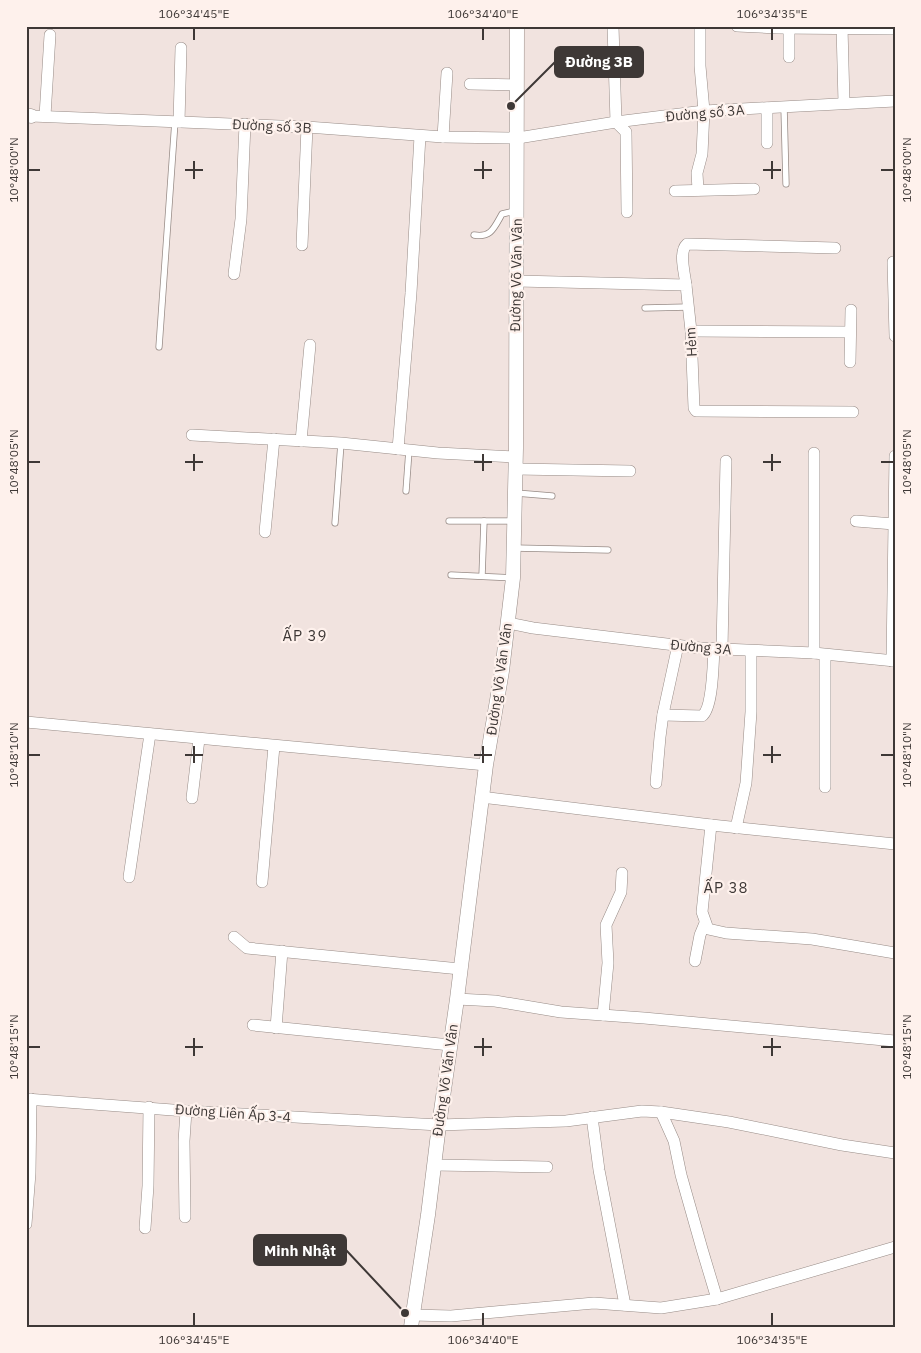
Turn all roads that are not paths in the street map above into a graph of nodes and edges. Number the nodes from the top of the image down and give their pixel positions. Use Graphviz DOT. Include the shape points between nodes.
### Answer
graph roads {
  1 [pos="517,26"];
  2 [pos="613,26"];
  3 [pos="700,26"];
  4 [pos="737,26"];
  5 [pos="842,27"];
  6 [pos="789,28"];
  7 [pos="895,29"];
  8 [pos="50,35"];
  9 [pos="181,48"];
  10 [pos="789,57"];
  11 [pos="447,74"];
  12 [pos="470,84"];
  13 [pos="517,85"];
  14 [pos="895,101"];
  15 [pos="844,103"];
  16 [pos="784,106"];
  17 [pos="766,108"];
  18 [pos="704,111"];
  19 [pos="29,115"];
  20 [pos="45,116"];
  21 [pos="177,122"];
  22 [pos="616,122"];
  23 [pos="244,124"];
  24 [pos="307,127"];
  25 [pos="420,136"];
  26 [pos="443,137"];
  27 [pos="518,138"];
  28 [pos="767,143"];
  29 [pos="786,184"];
  30 [pos="754,189"];
  31 [pos="698,190"];
  32 [pos="675,191"];
  33 [pos="517,210"];
  34 [pos="627,212"];
  35 [pos="474,235"];
  36 [pos="302,245"];
  37 [pos="835,248"];
  38 [pos="893,262"];
  39 [pos="234,274"];
  40 [pos="517,282"];
  41 [pos="686,285"];
  42 [pos="688,307"];
  43 [pos="645,308"];
  44 [pos="851,310"];
  45 [pos="691,331"];
  46 [pos="849,332"];
  47 [pos="895,336"];
  48 [pos="310,345"];
  49 [pos="159,347"];
  50 [pos="850,362"];
  51 [pos="853,412"];
  52 [pos="192,435"];
  53 [pos="274,439"];
  54 [pos="301,441"];
  55 [pos="341,443"];
  56 [pos="404,449"];
  57 [pos="814,453"];
  58 [pos="895,456"];
  59 [pos="726,461"];
  60 [pos="516,463"];
  61 [pos="630,471"];
  62 [pos="895,484"];
  63 [pos="406,490"];
  64 [pos="515,492"];
  65 [pos="552,496"];
  66 [pos="449,521"];
  67 [pos="484,521"];
  68 [pos="515,521"];
  69 [pos="856,521"];
  70 [pos="335,523"];
  71 [pos="894,524"];
  72 [pos="265,532"];
  73 [pos="514,548"];
  74 [pos="608,550"];
  75 [pos="451,575"];
  76 [pos="482,576"];
  77 [pos="513,578"];
  78 [pos="508,623"];
  79 [pos="678,646"];
  80 [pos="718,649"];
  81 [pos="751,651"];
  82 [pos="820,654"];
  83 [pos="893,661"];
  84 [pos="663,715"];
  85 [pos="26,722"];
  86 [pos="150,734"];
  87 [pos="199,739"];
  88 [pos="274,746"];
  89 [pos="486,766"];
  90 [pos="656,783"];
  91 [pos="825,787"];
  92 [pos="481,797"];
  93 [pos="192,798"];
  94 [pos="711,826"];
  95 [pos="736,828"];
  96 [pos="895,844"];
  97 [pos="622,873"];
  98 [pos="130,877"];
  99 [pos="262,882"];
  100 [pos="705,923"];
  101 [pos="234,937"];
  102 [pos="282,951"];
  103 [pos="895,953"];
  104 [pos="695,961"];
  105 [pos="460,970"];
  106 [pos="457,999"];
  107 [pos="603,1015"];
  108 [pos="253,1025"];
  109 [pos="276,1028"];
  110 [pos="895,1041"];
  111 [pos="450,1045"];
  112 [pos="29,1099"];
  113 [pos="149,1107"];
  114 [pos="186,1111"];
  115 [pos="661,1112"];
  116 [pos="592,1118"];
  117 [pos="439,1126"];
  118 [pos="895,1153"];
  119 [pos="434,1165"];
  120 [pos="546,1167"];
  121 [pos="185,1217"];
  122 [pos="26,1224"];
  123 [pos="145,1228"];
  124 [pos="895,1247"];
  125 [pos="718,1299"];
  126 [pos="625,1305"];
  127 [pos="412,1321"];
  1 -- 13 [label="street, Đường Võ Văn Vân"];
  2 -- 22 [label="street"];
  3 -- 18 [label="street"];
  4 -- 6 [label="street"];
  5 -- 6 [label="street"];
  5 -- 7 [label="street"];
  5 -- 15 [label="street"];
  6 -- 10 [label="street"];
  8 -- 20 [label="street"];
  9 -- 21 [label="street"];
  11 -- 26 [label="street"];
  12 -- 13 [label="street"];
  13 -- 27 [label="street, Đường Võ Văn Vân"];
  14 -- 15 [label="street, Đường số 3A"];
  15 -- 16 [label="street, Đường số 3A"];
  16 -- 17 [label="street, Đường số 3A"];
  16 -- 29 [label="lane"];
  17 -- 18 [label="street, Đường số 3A"];
  17 -- 28 [label="street"];
  18 -- 22 [label="street, Đường số 3A"];
  18 -- 31 [label="street"];
  19 -- 20 [label="street, Đường số 3B"];
  20 -- 21 [label="street, Đường số 3B"];
  21 -- 23 [label="street, Đường số 3B"];
  21 -- 49 [label="lane"];
  22 -- 27 [label="street, Đường số 3A"];
  22 -- 34 [label="street" via="626,132"];
  23 -- 24 [label="street, Đường số 3B"];
  23 -- 39 [label="street" via="241,219"];
  24 -- 25 [label="street, Đường số 3B"];
  24 -- 36 [label="street"];
  25 -- 26 [label="street, Đường số 3B"];
  25 -- 56 [label="street"];
  26 -- 27 [label="street, Đường số 3B"];
  27 -- 33 [label="street, Đường Võ Văn Vân"];
  30 -- 31 [label="street"];
  31 -- 32 [label="street"];
  33 -- 35 [label="lane" via="502,214 493,230 482,236"];
  33 -- 40 [label="street, Đường Võ Văn Vân"];
  37 -- 41 [label="street, Hẻm" via="687,244 683,252"];
  38 -- 47 [label="street"];
  40 -- 41 [label="street"];
  40 -- 60 [label="street, Đường Võ Văn Vân"];
  41 -- 42 [label="street, Hẻm"];
  42 -- 43 [label="lane"];
  42 -- 45 [label="street, Hẻm"];
  44 -- 46 [label="street"];
  45 -- 46 [label="street"];
  45 -- 51 [label="street, Hẻm" via="696,411"];
  46 -- 50 [label="street"];
  48 -- 54 [label="street"];
  52 -- 53 [label="street"];
  53 -- 54 [label="street"];
  53 -- 72 [label="street"];
  54 -- 55 [label="street"];
  55 -- 56 [label="street"];
  55 -- 70 [label="lane"];
  56 -- 60 [label="street"];
  56 -- 63 [label="lane"];
  57 -- 82 [label="street"];
  58 -- 62 [label="street"];
  59 -- 80 [label="street"];
  60 -- 61 [label="street"];
  60 -- 64 [label="street, Đường Võ Văn Vân"];
  62 -- 71 [label="street"];
  64 -- 65 [label="lane"];
  64 -- 68 [label="street, Đường Võ Văn Vân"];
  66 -- 67 [label="lane"];
  67 -- 68 [label="lane"];
  67 -- 76 [label="lane"];
  68 -- 73 [label="street, Đường Võ Văn Vân"];
  69 -- 71 [label="street"];
  71 -- 83 [label="street"];
  73 -- 74 [label="lane"];
  73 -- 77 [label="street, Đường Võ Văn Vân"];
  75 -- 76 [label="lane"];
  76 -- 77 [label="lane"];
  77 -- 78 [label="street, Đường Võ Văn Vân"];
  78 -- 79 [label="street, Đường 3A"];
  78 -- 89 [label="street, Đường Võ Văn Vân"];
  79 -- 80 [label="street, Đường 3A"];
  79 -- 84 [label="street"];
  80 -- 81 [label="street, Đường 3A"];
  80 -- 84 [label="street" via="706,714"];
  81 -- 82 [label="street, Đường 3A"];
  81 -- 95 [label="street" via="746,783"];
  82 -- 83 [label="street, Đường 3A"];
  82 -- 91 [label="street"];
  84 -- 90 [label="street"];
  85 -- 86 [label="street"];
  86 -- 87 [label="street"];
  86 -- 98 [label="street"];
  87 -- 88 [label="street"];
  87 -- 93 [label="street"];
  88 -- 89 [label="street"];
  88 -- 99 [label="street"];
  89 -- 92 [label="street, Đường Võ Văn Vân"];
  92 -- 94 [label="street"];
  92 -- 105 [label="street, Đường Võ Văn Vân"];
  94 -- 95 [label="street"];
  94 -- 100 [label="street" via="702,912"];
  95 -- 96 [label="street"];
  97 -- 107 [label="street" via="621,892 606,925 608,962"];
  100 -- 103 [label="street" via="708,929 726,933 812,939"];
  100 -- 104 [label="street"];
  101 -- 102 [label="street" via="247,948"];
  102 -- 105 [label="street"];
  102 -- 109 [label="street"];
  105 -- 106 [label="street, Đường Võ Văn Vân"];
  106 -- 107 [label="street"];
  106 -- 111 [label="street, Đường Võ Văn Vân"];
  107 -- 110 [label="street"];
  108 -- 109 [label="street"];
  109 -- 111 [label="street"];
  111 -- 117 [label="street, Đường Võ Văn Vân"];
  112 -- 113 [label="street, Đường Liên Ấp 3-4"];
  112 -- 122 [label="street" via="30,1173"];
  113 -- 114 [label="street, Đường Liên Ấp 3-4"];
  113 -- 123 [label="street"];
  114 -- 117 [label="street, Đường Liên Ấp 3-4"];
  114 -- 121 [label="street"];
  115 -- 116 [label="street, Đường Liên Ấp 3-4" via="642,1111"];
  115 -- 118 [label="street, Đường Liên Ấp 3-4"];
  115 -- 125 [label="street" via="674,1141"];
  116 -- 117 [label="street, Đường Liên Ấp 3-4"];
  116 -- 126 [label="street"];
  117 -- 119 [label="street, Đường Võ Văn Vân"];
  119 -- 120 [label="street"];
  119 -- 127 [label="street, Đường Võ Văn Vân"];
  124 -- 125 [label="street"];
  125 -- 126 [label="street" via="661,1308"];
  126 -- 127 [label="street" via="594,1303"];
}
